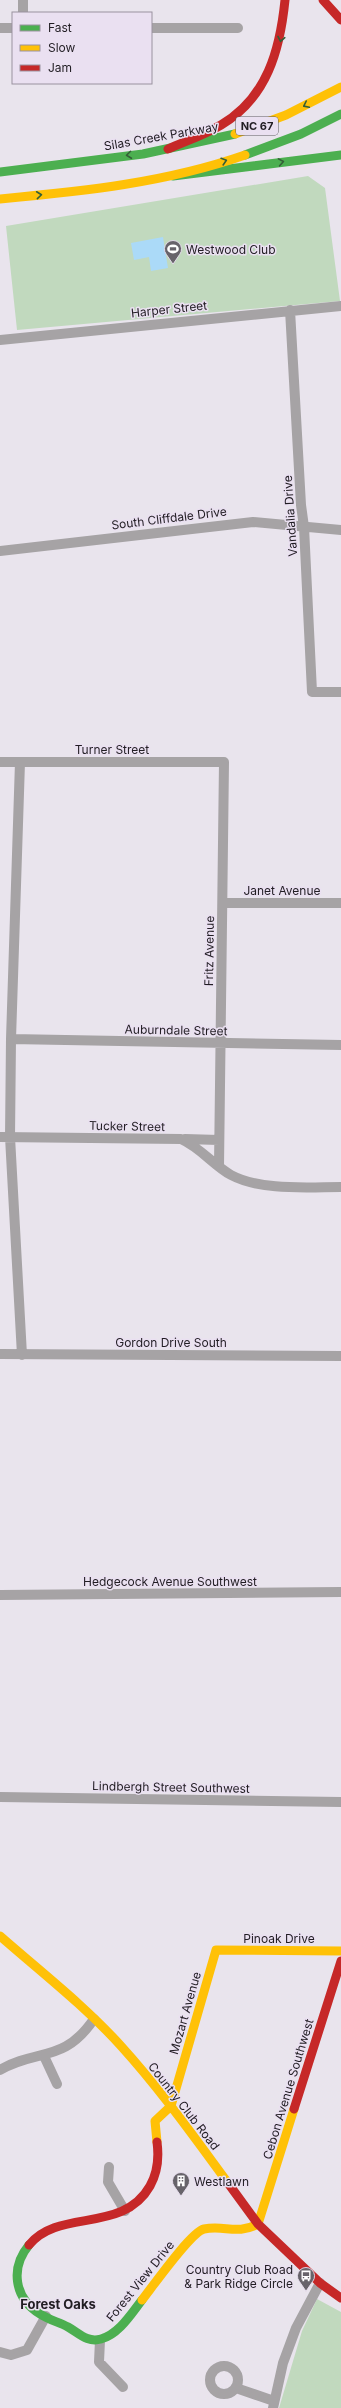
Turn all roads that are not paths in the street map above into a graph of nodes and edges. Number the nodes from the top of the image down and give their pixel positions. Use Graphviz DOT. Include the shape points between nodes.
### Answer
graph roads {
  1 [pos="23,0"];
  2 [pos="285,0"];
  3 [pos="323,0"];
  4 [pos="23,12"];
  5 [pos="341,20"];
  6 [pos="0,28"];
  7 [pos="12,28"];
  8 [pos="152,28"];
  9 [pos="238,28"];
  10 [pos="341,87"];
  11 [pos="341,114"];
  12 [pos="168,149"];
  13 [pos="341,155"];
  14 [pos="0,172"];
  15 [pos="173,176"];
  16 [pos="0,199"];
  17 [pos="341,306"];
  18 [pos="290,310"];
  19 [pos="0,340"];
  20 [pos="304,527"];
  21 [pos="341,530"];
  22 [pos="0,551"];
  23 [pos="341,692"];
  24 [pos="0,762"];
  25 [pos="20,762"];
  26 [pos="224,762"];
  27 [pos="341,902"];
  28 [pos="223,903"];
  29 [pos="11,1039"];
  30 [pos="220,1044"];
  31 [pos="341,1045"];
  32 [pos="5,1137"];
  33 [pos="181,1139"];
  34 [pos="219,1140"];
  35 [pos="219,1166"];
  36 [pos="341,1187"];
  37 [pos="0,1354"];
  38 [pos="22,1355"];
  39 [pos="341,1356"];
  40 [pos="341,1592"];
  41 [pos="0,1595"];
  42 [pos="0,1798"];
  43 [pos="341,1802"];
  44 [pos="0,1936"];
  45 [pos="216,1950"];
  46 [pos="341,1951"];
  47 [pos="341,1961"];
  48 [pos="94,2019"];
  49 [pos="44,2056"];
  50 [pos="0,2070"];
  51 [pos="57,2084"];
  52 [pos="171,2106"];
  53 [pos="109,2167"];
  54 [pos="125,2211"];
  55 [pos="258,2224"];
  56 [pos="320,2283"];
  57 [pos="341,2298"];
  58 [pos="46,2316"];
  59 [pos="100,2340"];
  60 [pos="0,2352"];
  61 [pos="123,2386"];
  62 [pos="236,2388"];
  63 [pos="274,2404"];
  1 -- 4 [label="street"];
  2 -- 12 [label="main road, one-way" via="282,35 276,57 266,78 251,99 222,124"];
  3 -- 5 [label="main road"];
  6 -- 7 [label="street"];
  8 -- 9 [label="street"];
  10 -- 12 [label="main road, Silas Creek Parkway / NC 67, one-way" via="292,112 259,125 228,136"];
  15 -- 11 [label="main road, NC 67, one-way" via="267,147"];
  12 -- 14 [label="main road, Silas Creek Parkway / NC 67, one-way"];
  15 -- 13 [label="main road, one-way"];
  16 -- 15 [label="main road, NC 67, one-way" via="107,187"];
  17 -- 18 [label="street, Harper Street"];
  18 -- 19 [label="street, Harper Street"];
  18 -- 20 [label="street, Vandalia Drive"];
  20 -- 21 [label="street, South Cliffdale Drive"];
  20 -- 22 [label="street, South Cliffdale Drive" via="253,522"];
  20 -- 23 [label="street, Vandalia Drive" via="312,692"];
  24 -- 25 [label="street, Turner Street"];
  25 -- 26 [label="street, Turner Street"];
  25 -- 29 [label="street"];
  26 -- 28 [label="street, Fritz Avenue"];
  27 -- 28 [label="street, Janet Avenue"];
  28 -- 30 [label="street, Fritz Avenue"];
  29 -- 30 [label="street, Auburndale Street"];
  29 -- 32 [label="street"];
  30 -- 31 [label="street, Auburndale Street"];
  30 -- 34 [label="street, Fritz Avenue"];
  32 -- 33 [label="street, Tucker Street"];
  32 -- 38 [label="street"];
  33 -- 34 [label="street"];
  33 -- 35 [label="street, Tucker Street" via="192,1144"];
  34 -- 35 [label="street"];
  35 -- 36 [label="street, Tucker Street" via="231,1175 253,1182 292,1187"];
  37 -- 38 [label="street, Gordon Drive South"];
  38 -- 39 [label="street, Gordon Drive South"];
  40 -- 41 [label="street, Hedgecock Avenue Southwest"];
  42 -- 43 [label="street, Lindbergh Street Southwest"];
  44 -- 48 [label="main road, Country Club Road"];
  45 -- 46 [label="main road, Pinoak Drive"];
  45 -- 52 [label="main road, Mozart Avenue"];
  47 -- 55 [label="main road, Cebon Avenue Southwest"];
  48 -- 49 [label="street" via="78,2039"];
  48 -- 52 [label="main road, Country Club Road" via="121,2046"];
  49 -- 50 [label="street"];
  49 -- 51 [label="street"];
  52 -- 54 [label="main road" via="158,2117 154,2125 158,2158 153,2183 137,2203"];
  52 -- 55 [label="main road, Country Club Road"];
  53 -- 54 [label="street" via="108,2182"];
  54 -- 58 [label="main road" via="46,2231 22,2254 16,2274 19,2291 31,2308"];
  55 -- 56 [label="main road, Country Club Road"];
  55 -- 59 [label="main road, Forest View Drive" via="246,2231 208,2229 196,2232 124,2323"];
  56 -- 57 [label="main road, Country Club Road"];
  56 -- 63 [label="street" via="296,2328"];
  58 -- 59 [label="main road" via="69,2327 82,2338"];
  58 -- 60 [label="street" via="27,2350 11,2355"];
  59 -- 61 [label="street" via="99,2362"];
  62 -- 63 [label="street"];
}
